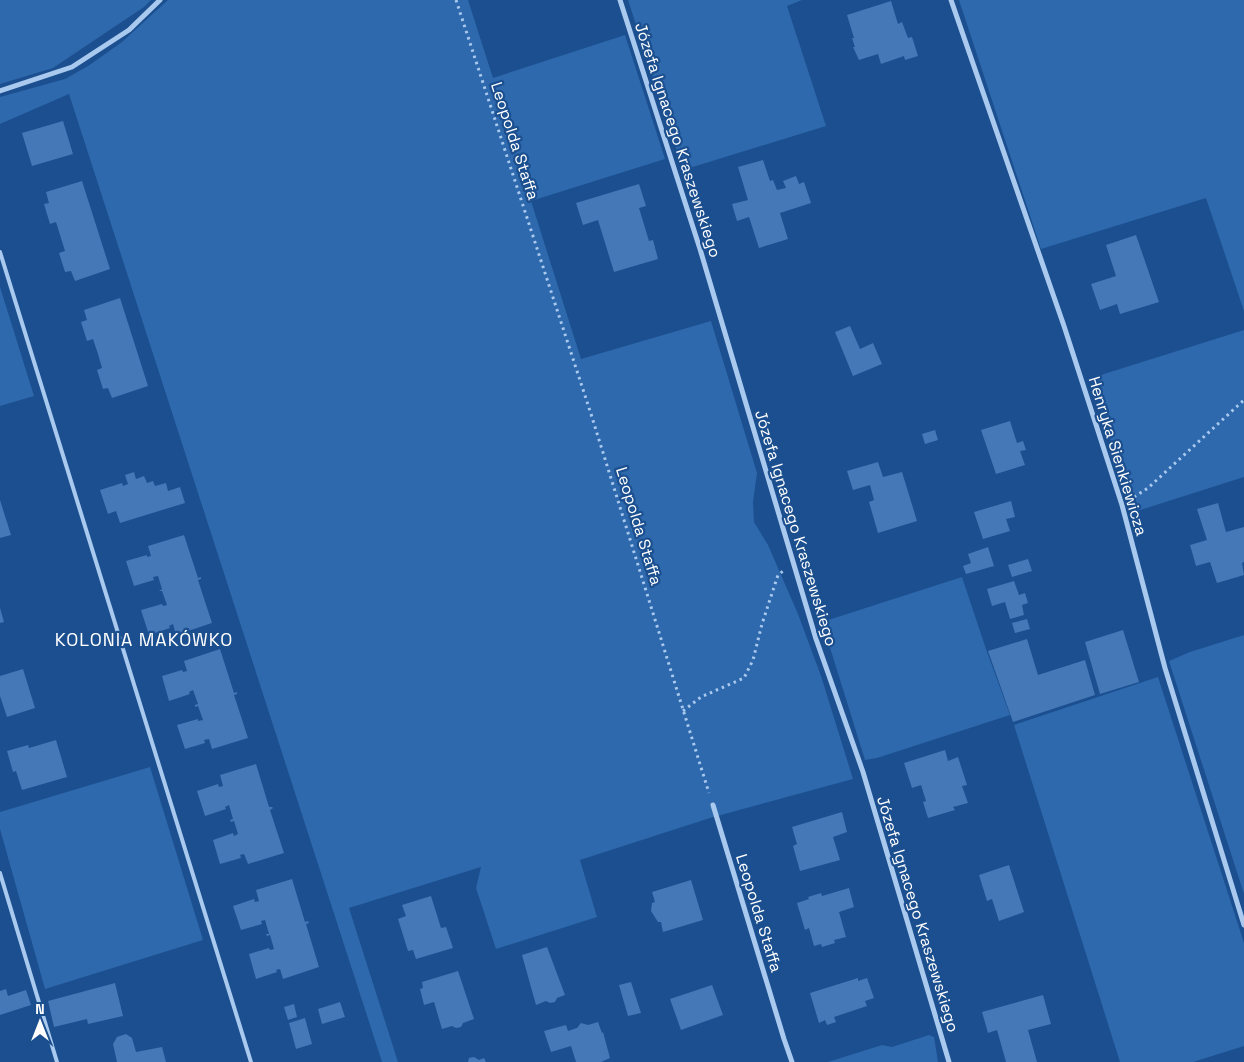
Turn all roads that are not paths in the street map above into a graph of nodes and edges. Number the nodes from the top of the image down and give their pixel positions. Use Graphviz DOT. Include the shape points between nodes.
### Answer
graph roads {
  1 [pos="160,0"];
  2 [pos="620,0"];
  3 [pos="951,0"];
  4 [pos="0,91"];
  5 [pos="0,252"];
  6 [pos="713,805"];
  7 [pos="0,873"];
  8 [pos="1244,925"];
  9 [pos="57,1062"];
  10 [pos="251,1062"];
  11 [pos="792,1062"];
  12 [pos="949,1062"];
  1 -- 4 [label="street" via="129,30 72,67"];
  2 -- 12 [label="street, Józefa Ignacego Kraszewskiego" via="700,249 816,640 863,772"];
  3 -- 8 [label="street, Henryka Sienkiewicza" via="1122,505 1165,668"];
  5 -- 10 [label="lane"];
  6 -- 11 [label="street, Leopolda Staffa"];
  7 -- 9 [label="lane"];
}
